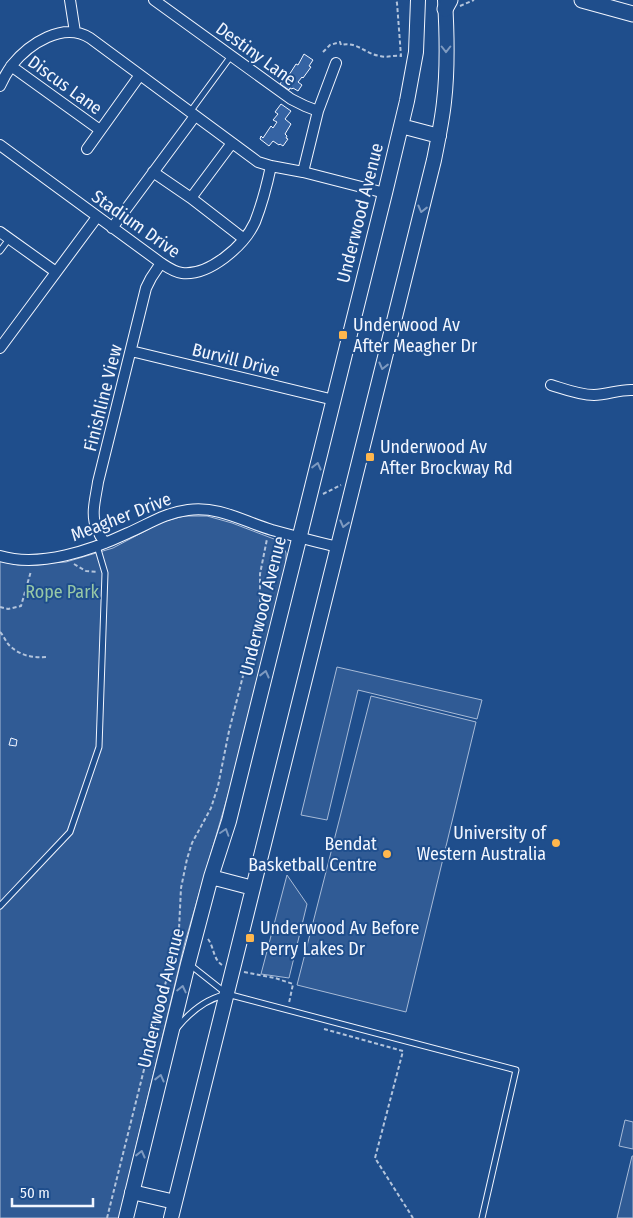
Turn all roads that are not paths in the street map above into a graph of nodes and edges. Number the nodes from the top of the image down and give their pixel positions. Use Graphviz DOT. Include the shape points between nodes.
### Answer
graph roads {
  1 [pos="70,0"];
  2 [pos="154,0"];
  3 [pos="418,0"];
  4 [pos="582,0"];
  5 [pos="620,0"];
  6 [pos="450,4"];
  7 [pos="633,4"];
  8 [pos="633,14"];
  9 [pos="76,32"];
  10 [pos="231,56"];
  11 [pos="336,62"];
  12 [pos="11,66"];
  13 [pos="140,75"];
  14 [pos="0,86"];
  15 [pos="318,110"];
  16 [pos="192,114"];
  17 [pos="401,126"];
  18 [pos="100,130"];
  19 [pos="439,136"];
  20 [pos="232,143"];
  21 [pos="0,145"];
  22 [pos="87,149"];
  23 [pos="271,166"];
  24 [pos="154,172"];
  25 [pos="302,172"];
  26 [pos="385,193"];
  27 [pos="191,198"];
  28 [pos="97,217"];
  29 [pos="112,228"];
  30 [pos="0,232"];
  31 [pos="9,239"];
  32 [pos="244,239"];
  33 [pos="0,252"];
  34 [pos="161,264"];
  35 [pos="56,272"];
  36 [pos="0,348"];
  37 [pos="131,351"];
  38 [pos="551,385"];
  39 [pos="633,390"];
  40 [pos="334,400"];
  41 [pos="299,538"];
  42 [pos="101,545"];
  43 [pos="338,547"];
  44 [pos="0,556"];
  45 [pos="211,877"];
  46 [pos="253,888"];
  47 [pos="0,906"];
  48 [pos="188,964"];
  49 [pos="227,994"];
  50 [pos="171,1036"];
  51 [pos="132,1192"];
  52 [pos="175,1202"];
  53 [pos="126,1218"];
  54 [pos="171,1218"];
  55 [pos="482,1218"];
  1 -- 9 [label="street"];
  2 -- 10 [label="street, Destiny Lane"];
  3 -- 17 [label="main road, Underwood Avenue" via="416,52"];
  4 -- 8 [label="main road"];
  5 -- 7 [label="main road"];
  6 -- 19 [label="main road, one-way"];
  9 -- 12 [label="street" via="68,31 46,38"];
  9 -- 13 [label="street" via="85,34"];
  10 -- 15 [label="street, Destiny Lane" via="291,99"];
  10 -- 16 [label="lane"];
  11 -- 15 [label="street"];
  12 -- 14 [label="street"];
  12 -- 18 [label="street, Discus Lane"];
  13 -- 16 [label="street"];
  13 -- 18 [label="street"];
  15 -- 25 [label="street"];
  16 -- 20 [label="street"];
  16 -- 24 [label="street"];
  17 -- 19 [label="main road"];
  17 -- 26 [label="main road, Underwood Avenue"];
  18 -- 22 [label="street"];
  19 -- 43 [label="main road, one-way"];
  20 -- 23 [label="street" via="258,162"];
  20 -- 27 [label="street"];
  21 -- 28 [label="street, Stadium Drive"];
  23 -- 25 [label="street"];
  23 -- 32 [label="street, Stadium Drive" via="260,207"];
  24 -- 27 [label="street"];
  24 -- 29 [label="street"];
  25 -- 26 [label="street"];
  26 -- 40 [label="main road, Underwood Avenue"];
  27 -- 32 [label="street"];
  28 -- 29 [label="street, Stadium Drive"];
  28 -- 35 [label="street"];
  29 -- 34 [label="street, Stadium Drive"];
  30 -- 31 [label="street"];
  31 -- 33 [label="lane"];
  31 -- 35 [label="street"];
  32 -- 34 [label="street, Stadium Drive" via="222,259 195,272 179,273"];
  34 -- 37 [label="street, Finishline View" via="146,288"];
  35 -- 36 [label="street"];
  37 -- 40 [label="street, Burvill Drive"];
  37 -- 42 [label="street, Finishline View" via="98,482 94,516"];
  38 -- 39 [label="street" via="593,395"];
  41 -- 40 [label="main road, Underwood Avenue, one-way"];
  41 -- 42 [label="street, Meagher Drive" via="205,509 174,512 156,518"];
  41 -- 43 [label="street, Meagher Drive"];
  45 -- 41 [label="main road, Underwood Avenue, one-way"];
  42 -- 44 [label="street, Meagher Drive" via="56,558 34,560"];
  42 -- 47 [label="lane" via="104,573 99,747 70,832"];
  43 -- 46 [label="main road"];
  45 -- 46 [label="main road"];
  45 -- 48 [label="main road, Underwood Avenue"];
  46 -- 49 [label="main road"];
  48 -- 49 [label="lane"];
  50 -- 48 [label="main road, Underwood Avenue, one-way"];
  49 -- 50 [label="lane" via="199,1005"];
  49 -- 52 [label="main road"];
  49 -- 55 [label="lane" via="516,1070"];
  51 -- 50 [label="main road, Underwood Avenue, one-way"];
  51 -- 52 [label="main road"];
  51 -- 53 [label="main road, Underwood Avenue"];
  52 -- 54 [label="main road"];
}
